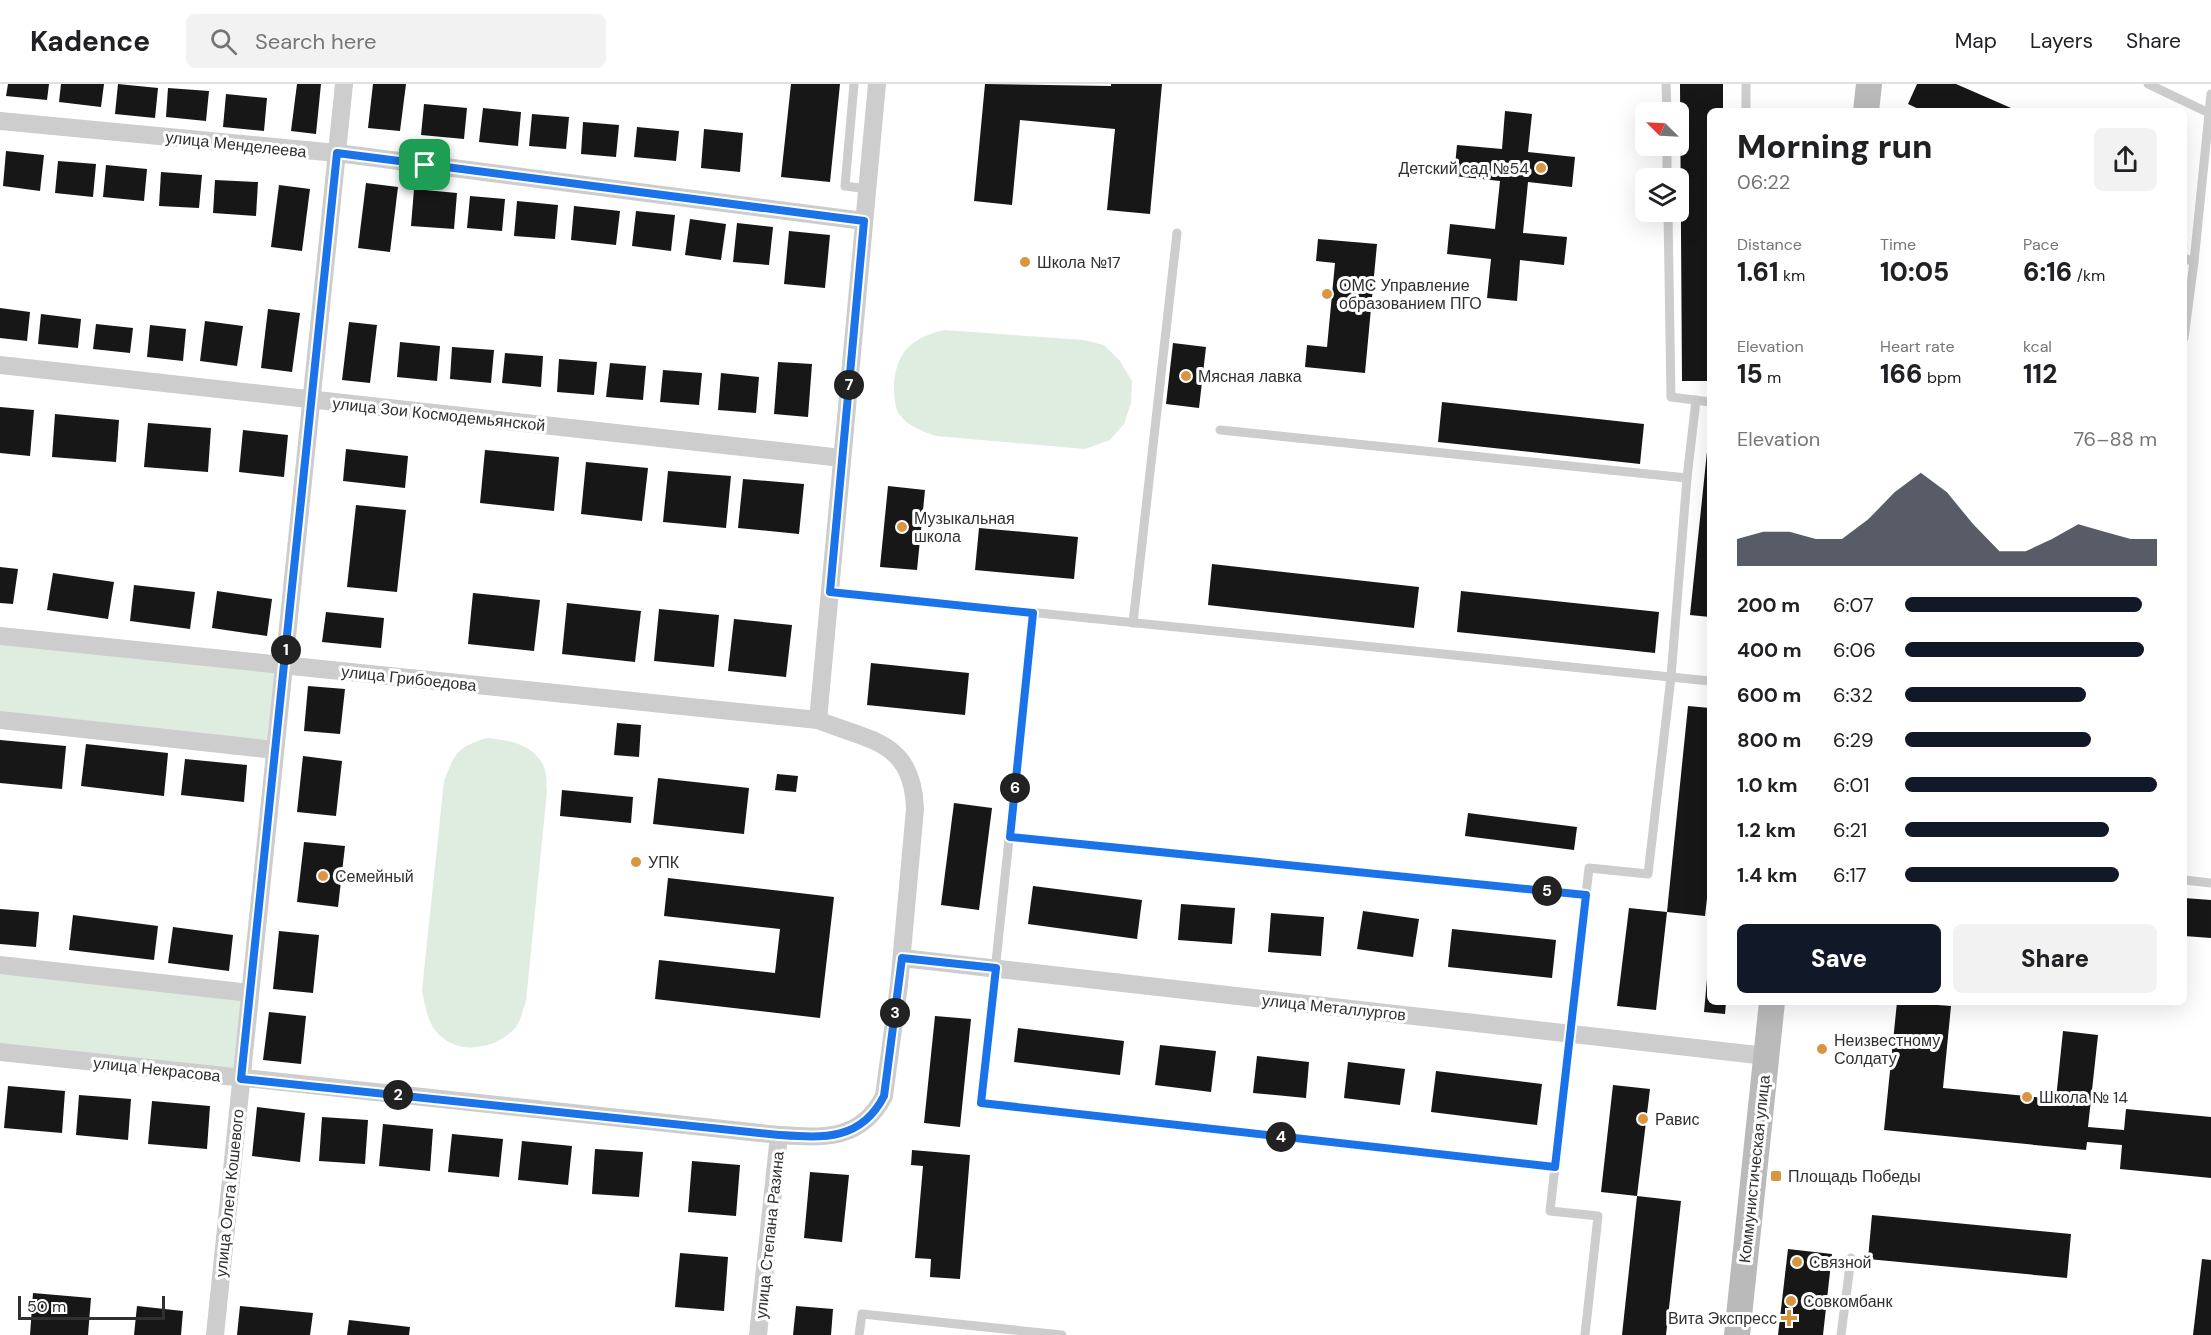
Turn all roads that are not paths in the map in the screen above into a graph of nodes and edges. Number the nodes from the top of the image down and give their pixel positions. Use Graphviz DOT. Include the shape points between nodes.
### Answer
graph roads {
  1 [pos="344,84"];
  2 [pos="854,84"];
  3 [pos="877,84"];
  4 [pos="1666,84"];
  5 [pos="1746,84"];
  6 [pos="1869,84"];
  7 [pos="2148,84"];
  8 [pos="2211,94"];
  9 [pos="1666,102"];
  10 [pos="1746,108"];
  11 [pos="1866,108"];
  12 [pos="2209,112"];
  13 [pos="0,121"];
  14 [pos="337,153"];
  15 [pos="868,189"];
  16 [pos="864,221"];
  17 [pos="1668,222"];
  18 [pos="1177,233"];
  19 [pos="2187,259"];
  20 [pos="2194,262"];
  21 [pos="2187,315"];
  22 [pos="0,365"];
  23 [pos="312,400"];
  24 [pos="1696,400"];
  25 [pos="1707,402"];
  26 [pos="1220,430"];
  27 [pos="842,458"];
  28 [pos="1687,478"];
  29 [pos="830,592"];
  30 [pos="1033,613"];
  31 [pos="1133,623"];
  32 [pos="0,636"];
  33 [pos="284,665"];
  34 [pos="1671,677"];
  35 [pos="1707,681"];
  36 [pos="0,720"];
  37 [pos="818,720"];
  38 [pos="275,750"];
  39 [pos="1010,837"];
  40 [pos="2187,880"];
  41 [pos="2211,883"];
  42 [pos="1586,895"];
  43 [pos="902,958"];
  44 [pos="0,965"];
  45 [pos="996,968"];
  46 [pos="250,993"];
  47 [pos="1772,1005"];
  48 [pos="1570,1034"];
  49 [pos="0,1052"];
  50 [pos="1766,1056"];
  51 [pos="241,1079"];
  52 [pos="779,1135"];
  53 [pos="1555,1167"];
  54 [pos="1851,1258"];
  55 [pos="214,1335"];
  56 [pos="758,1335"];
  57 [pos="859,1335"];
  58 [pos="1062,1335"];
  59 [pos="1585,1335"];
  60 [pos="1737,1335"];
  61 [pos="1842,1335"];
  1 -- 14 [label="street, улица Олега Кошевого"];
  2 -- 15 [label="lane" via="845,186"];
  3 -- 15 [label="street"];
  4 -- 9 [label="lane"];
  5 -- 10 [label="lane"];
  6 -- 11 [label="street"];
  7 -- 12 [label="lane"];
  8 -- 12 [label="lane"];
  12 -- 20 [label="lane"];
  13 -- 14 [label="street, улица Менделеева"];
  14 -- 16 [label="street, улица Менделеева"];
  14 -- 23 [label="street, улица Олега Кошевого"];
  15 -- 16 [label="street"];
  16 -- 27 [label="street"];
  17 -- 24 [label="lane" via="1671,398"];
  18 -- 31 [label="lane"];
  19 -- 20 [label="lane"];
  20 -- 21 [label="lane"];
  22 -- 23 [label="street, улица Зои Космодемьянской"];
  23 -- 27 [label="street, улица Зои Космодемьянской"];
  23 -- 33 [label="street, улица Олега Кошевого"];
  24 -- 25 [label="lane"];
  24 -- 28 [label="lane"];
  26 -- 28 [label="lane"];
  27 -- 29 [label="street"];
  28 -- 34 [label="lane"];
  29 -- 30 [label="lane"];
  29 -- 37 [label="street"];
  30 -- 31 [label="lane"];
  30 -- 39 [label="lane"];
  31 -- 34 [label="lane"];
  32 -- 33 [label="street, улица Грибоедова"];
  33 -- 37 [label="street, улица Грибоедова"];
  33 -- 38 [label="street, улица Олега Кошевого"];
  34 -- 35 [label="lane"];
  34 -- 42 [label="lane" via="1648,873 1589,868"];
  36 -- 38 [label="street"];
  37 -- 43 [label="street, улица Грибоедова" via="869,737 897,757 909,774 915,809"];
  38 -- 46 [label="street, улица Олега Кошевого"];
  39 -- 42 [label="lane"];
  39 -- 45 [label="lane"];
  40 -- 41 [label="lane"];
  42 -- 48 [label="lane"];
  43 -- 45 [label="street, улица Металлургов"];
  43 -- 52 [label="street, улица Некрасова" via="887,1080 876,1111 865,1122 832,1136"];
  44 -- 46 [label="street"];
  45 -- 48 [label="street, улица Металлургов"];
  45 -- 53 [label="lane" via="981,1103"];
  46 -- 51 [label="street, улица Олега Кошевого"];
  47 -- 50 [label="street, Коммунистическая улица"];
  48 -- 50 [label="street, улица Металлургов"];
  48 -- 53 [label="lane"];
  49 -- 51 [label="street, улица Некрасова"];
  50 -- 60 [label="street, Коммунистическая улица"];
  51 -- 52 [label="street, улица Некрасова"];
  51 -- 55 [label="street, улица Олега Кошевого"];
  52 -- 56 [label="street, улица Степана Разина"];
  53 -- 59 [label="lane" via="1550,1211 1598,1216"];
  54 -- 61 [label="lane"];
  57 -- 58 [label="lane" via="862,1314"];
}
